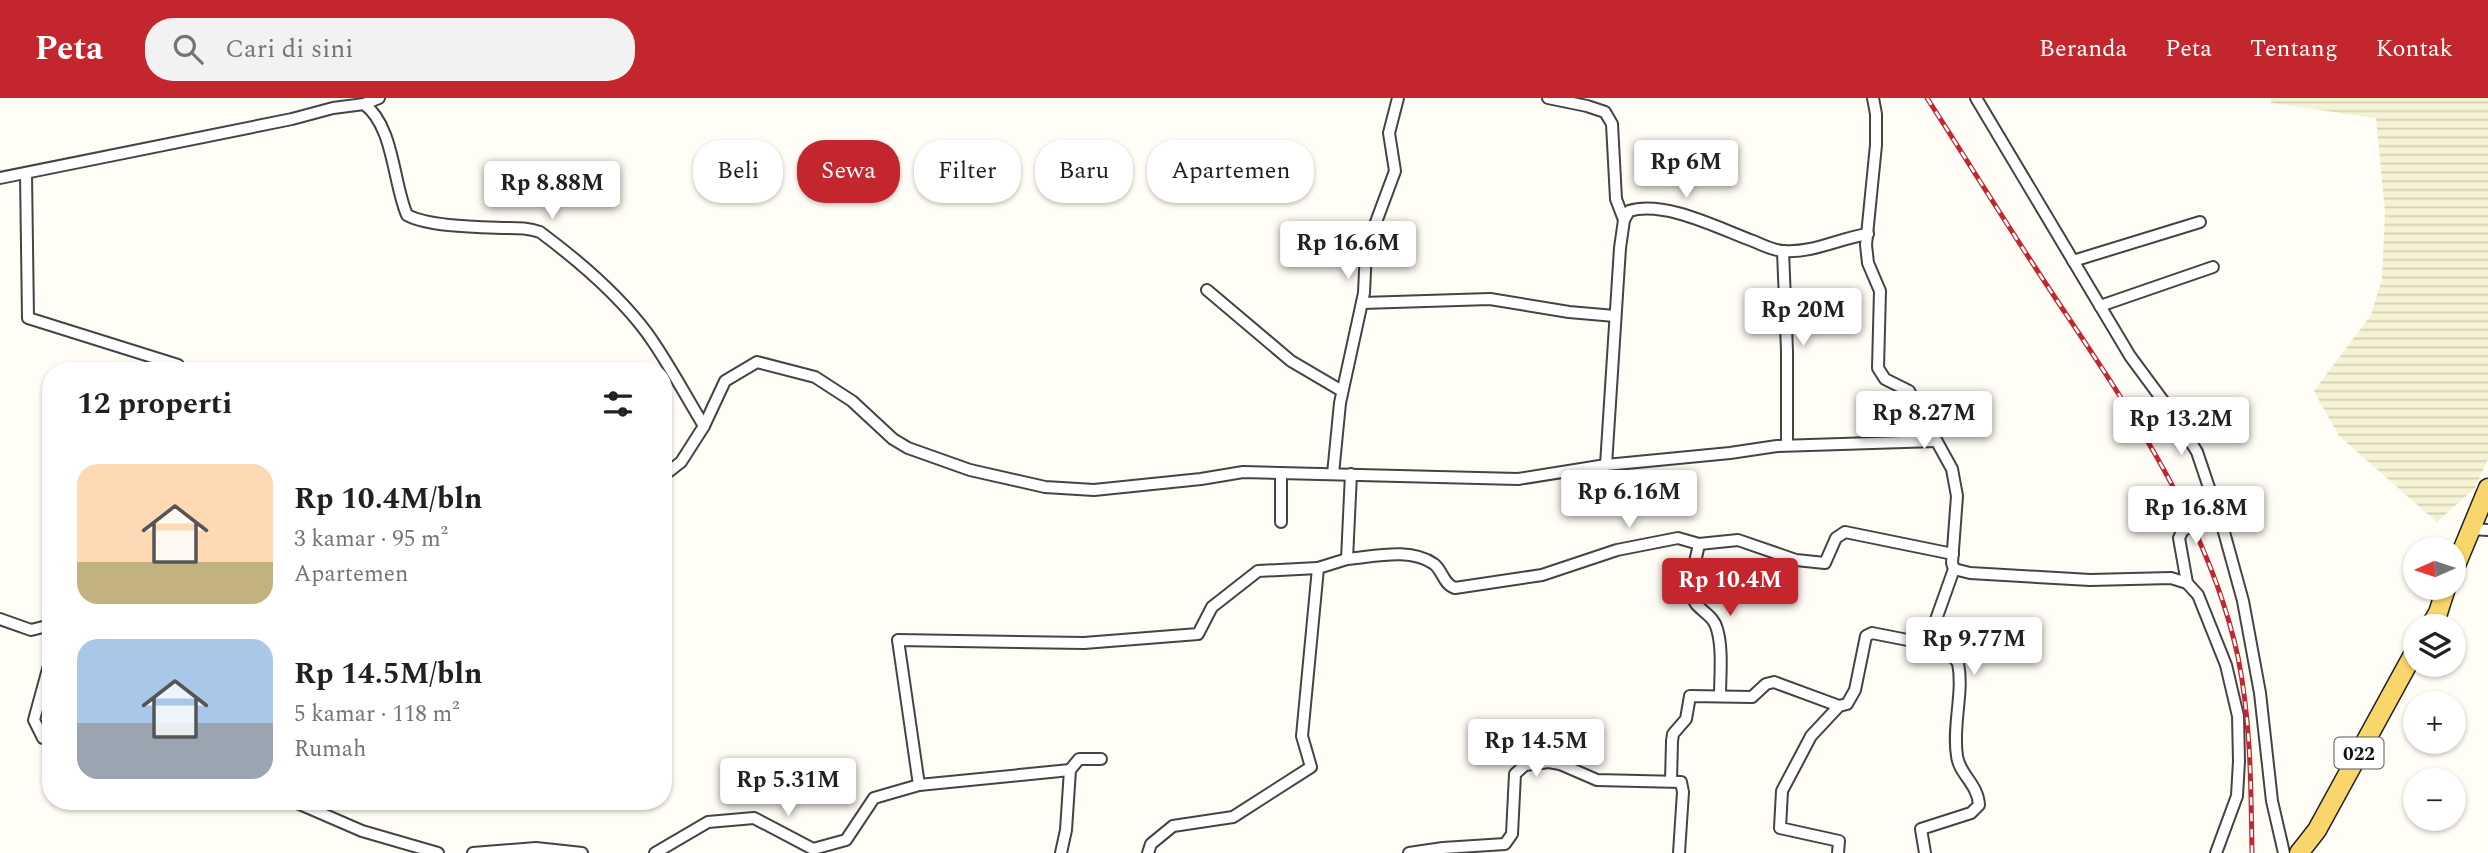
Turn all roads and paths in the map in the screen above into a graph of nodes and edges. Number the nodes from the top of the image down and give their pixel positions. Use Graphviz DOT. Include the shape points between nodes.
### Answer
graph roads {
  1 [pos="379,98"];
  2 [pos="1398,98"];
  3 [pos="1548,98"];
  4 [pos="1873,98"];
  5 [pos="1976,98"];
  6 [pos="365,104"];
  7 [pos="26,173"];
  8 [pos="0,178"];
  9 [pos="1624,220"];
  10 [pos="2200,222"];
  11 [pos="1868,234"];
  12 [pos="1783,251"];
  13 [pos="2073,261"];
  14 [pos="2213,267"];
  15 [pos="1207,290"];
  16 [pos="1362,303"];
  17 [pos="2100,306"];
  18 [pos="1615,316"];
  19 [pos="168,362"];
  20 [pos="665,362"];
  21 [pos="672,373"];
  22 [pos="1342,391"];
  23 [pos="704,426"];
  24 [pos="1936,441"];
  25 [pos="1787,445"];
  26 [pos="1606,466"];
  27 [pos="672,469"];
  28 [pos="1281,473"];
  29 [pos="1333,474"];
  30 [pos="1351,474"];
  31 [pos="2488,488"];
  32 [pos="2218,516"];
  33 [pos="1281,522"];
  34 [pos="2479,530"];
  35 [pos="1699,544"];
  36 [pos="2466,551"];
  37 [pos="1952,554"];
  38 [pos="1347,559"];
  39 [pos="1318,568"];
  40 [pos="1954,569"];
  41 [pos="2187,583"];
  42 [pos="0,619"];
  43 [pos="42,627"];
  44 [pos="1929,641"];
  45 [pos="2403,673"];
  46 [pos="42,691"];
  47 [pos="1720,696"];
  48 [pos="1839,706"];
  49 [pos="42,736"];
  50 [pos="1101,759"];
  51 [pos="1070,770"];
  52 [pos="1671,780"];
  53 [pos="919,785"];
  54 [pos="313,810"];
  55 [pos="1921,830"];
  56 [pos="1909,831"];
  57 [pos="1473,850"];
  58 [pos="439,853"];
  59 [pos="473,853"];
  60 [pos="582,853"];
  61 [pos="655,853"];
  62 [pos="1061,853"];
  63 [pos="1148,853"];
  64 [pos="1409,853"];
  65 [pos="1679,853"];
  66 [pos="1838,853"];
  67 [pos="1925,853"];
  68 [pos="2216,853"];
  69 [pos="2284,853"];
  70 [pos="2300,853"];
  1 -- 6 [label="street"];
  2 -- 16 [label="street" via="1389,133 1395,171 1366,248"];
  3 -- 9 [label="street" via="1605,112 1612,124 1616,199"];
  4 -- 11 [label="street" via="1875,145"];
  5 -- 13 [label="street"];
  6 -- 7 [label="street"];
  6 -- 20 [label="street" via="379,122 407,215 426,221 540,232 624,305"];
  7 -- 8 [label="street"];
  7 -- 19 [label="street" via="28,318"];
  9 -- 12 [label="street" via="1636,209 1668,211"];
  9 -- 18 [label="street"];
  10 -- 13 [label="street"];
  11 -- 12 [label="street" via="1844,237 1823,247"];
  11 -- 24 [label="street" via="1868,263 1880,291 1878,368 1885,379 1909,391"];
  12 -- 25 [label="street"];
  13 -- 17 [label="street"];
  14 -- 17 [label="street"];
  15 -- 22 [label="street" via="1291,362"];
  16 -- 18 [label="street" via="1490,299"];
  16 -- 22 [label="street"];
  17 -- 32 [label="street" via="2197,452"];
  18 -- 26 [label="street"];
  21 -- 23 [label="street"];
  22 -- 29 [label="street"];
  23 -- 27 [label="street"];
  23 -- 28 [label="street" via="725,381 757,362 815,377 908,448 970,470 1045,488 1094,491 1243,472"];
  24 -- 25 [label="street"];
  24 -- 37 [label="street" via="1946,457 1957,496"];
  25 -- 26 [label="street"];
  26 -- 30 [label="street" via="1518,479"];
  28 -- 29 [label="street"];
  28 -- 33 [label="street"];
  29 -- 30 [label="street"];
  30 -- 38 [label="street"];
  31 -- 34 [label="main road"];
  32 -- 41 [label="street" via="2183,530 2179,538"];
  32 -- 69 [label="street" via="2243,601 2260,693 2272,802"];
  34 -- 36 [label="main road"];
  35 -- 37 [label="street" via="1738,540 1787,558 1822,564 1839,534 1849,532"];
  35 -- 38 [label="street" via="1664,539 1542,575 1455,588 1435,565 1420,558"];
  35 -- 47 [label="street" via="1692,595 1718,631"];
  37 -- 40 [label="street"];
  38 -- 39 [label="street"];
  39 -- 53 [label="street" via="1258,571 1212,607 1198,634 1084,643 898,640"];
  39 -- 63 [label="street" via="1303,736 1311,767 1233,817 1173,826"];
  40 -- 41 [label="street" via="2090,580 2171,578"];
  40 -- 44 [label="street"];
  41 -- 68 [label="street" via="2198,595 2226,665 2238,716 2237,796"];
  42 -- 43 [label="street" via="31,630"];
  44 -- 48 [label="street" via="1868,634 1855,690 1847,705"];
  44 -- 55 [label="street" via="1950,653 1959,667 1956,752 1979,805 1971,813"];
  45 -- 70 [label="main road, 022"];
  46 -- 49 [label="street" via="34,720"];
  47 -- 48 [label="street" via="1752,697 1774,682"];
  47 -- 52 [label="street" via="1688,697 1686,719 1673,734"];
  48 -- 66 [label="street" via="1811,736 1782,791 1780,828 1839,841"];
  50 -- 51 [label="street" via="1079,759"];
  51 -- 53 [label="street"];
  51 -- 62 [label="street"];
  52 -- 57 [label="street" via="1597,780 1560,764 1525,765 1513,781 1510,840"];
  52 -- 65 [label="street" via="1683,786"];
  53 -- 61 [label="street" via="874,798 845,840 813,849 754,818 708,822"];
  54 -- 58 [label="street" via="362,831"];
  55 -- 56 [label="street"];
  55 -- 67 [label="street"];
  57 -- 64 [label="street"];
  59 -- 60 [label="street" via="536,848"];
}
